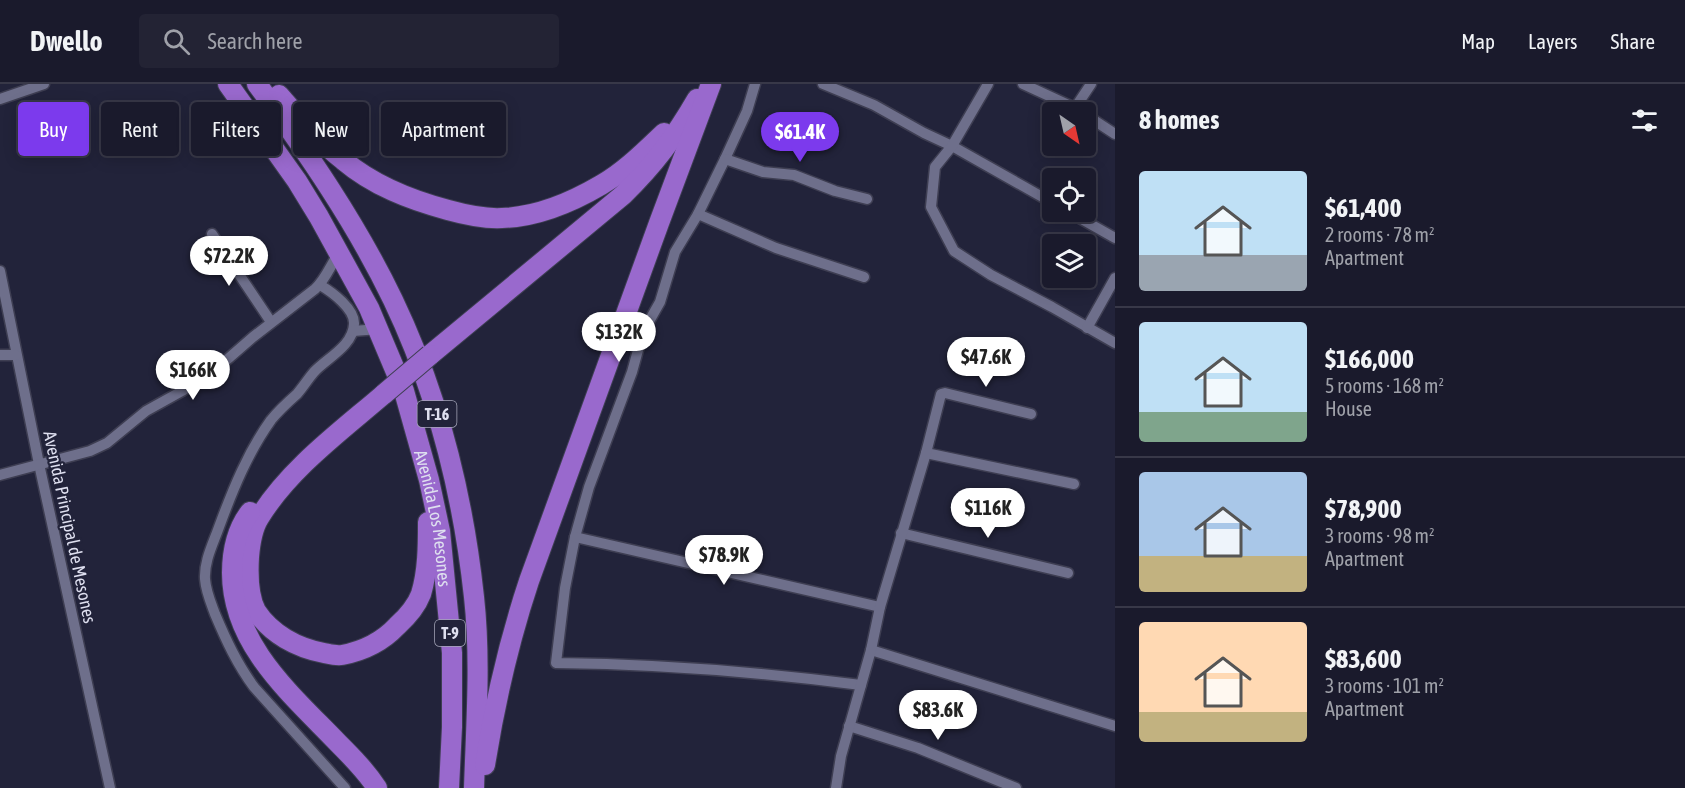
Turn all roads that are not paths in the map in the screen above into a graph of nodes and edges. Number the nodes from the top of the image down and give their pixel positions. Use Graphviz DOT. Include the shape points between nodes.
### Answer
graph roads {
  1 [pos="44,84"];
  2 [pos="228,84"];
  3 [pos="257,84"];
  4 [pos="269,84"];
  5 [pos="693,84"];
  6 [pos="705,84"];
  7 [pos="711,84"];
  8 [pos="755,84"];
  9 [pos="823,84"];
  10 [pos="988,84"];
  11 [pos="1023,84"];
  12 [pos="1091,84"];
  13 [pos="0,99"];
  14 [pos="1061,102"];
  15 [pos="1082,102"];
  16 [pos="1096,122"];
  17 [pos="664,134"];
  18 [pos="1115,134"];
  19 [pos="952,146"];
  20 [pos="725,159"];
  21 [pos="1042,196"];
  22 [pos="867,199"];
  23 [pos="698,214"];
  24 [pos="1087,222"];
  25 [pos="212,234"];
  26 [pos="1115,238"];
  27 [pos="339,253"];
  28 [pos="0,272"];
  29 [pos="864,277"];
  30 [pos="1115,278"];
  31 [pos="320,285"];
  32 [pos="271,322"];
  33 [pos="1087,328"];
  34 [pos="379,329"];
  35 [pos="353,331"];
  36 [pos="1115,343"];
  37 [pos="428,351"];
  38 [pos="0,355"];
  39 [pos="16,355"];
  40 [pos="383,390"];
  41 [pos="1031,414"];
  42 [pos="926,453"];
  43 [pos="39,464"];
  44 [pos="0,475"];
  45 [pos="429,480"];
  46 [pos="1074,484"];
  47 [pos="901,533"];
  48 [pos="575,537"];
  49 [pos="1068,573"];
  50 [pos="880,607"];
  51 [pos="871,650"];
  52 [pos="861,685"];
  53 [pos="849,726"];
  54 [pos="1115,726"];
  55 [pos="110,788"];
  56 [pos="345,788"];
  57 [pos="376,788"];
  58 [pos="449,788"];
  59 [pos="474,788"];
  60 [pos="480,788"];
  61 [pos="836,788"];
  62 [pos="1016,788"];
  1 -- 13 [label="street"];
  2 -- 27 [label="highway, Avenida Los Mesones / T-16" via="297,181"];
  3 -- 59 [label="highway, Avenida Los Mesones / T-16" via="318,170 366,249 393,300 438,417 464,524 474,598"];
  4 -- 17 [label="highway" via="342,160 387,190 484,218 531,214 577,197 631,164"];
  5 -- 17 [label="highway"];
  6 -- 37 [label="highway" via="668,147 648,171"];
  7 -- 60 [label="highway" via="513,628"];
  8 -- 20 [label="street"];
  9 -- 19 [label="street" via="874,105"];
  10 -- 19 [label="street"];
  11 -- 14 [label="street"];
  12 -- 15 [label="street"];
  16 -- 18 [label="street"];
  17 -- 37 [label="highway" via="649,156 604,200"];
  19 -- 21 [label="street"];
  19 -- 33 [label="street" via="935,167 931,207 954,251"];
  20 -- 22 [label="street" via="763,172 794,175"];
  20 -- 23 [label="street"];
  23 -- 29 [label="street" via="776,248"];
  23 -- 48 [label="street" via="675,252 660,302 643,332"];
  24 -- 26 [label="street"];
  25 -- 32 [label="street"];
  27 -- 31 [label="street"];
  27 -- 34 [label="highway, Avenida Los Mesones / T-16"];
  28 -- 39 [label="street, Avenida Principal de Mesones"];
  30 -- 33 [label="street"];
  31 -- 32 [label="street"];
  31 -- 35 [label="street" via="351,312"];
  32 -- 43 [label="street" via="222,364 146,411 107,442 90,451"];
  33 -- 36 [label="street"];
  34 -- 35 [label="street"];
  34 -- 45 [label="highway, Avenida Los Mesones / T-16" via="404,391"];
  35 -- 56 [label="street" via="343,347 317,369 265,430 235,484 205,573 208,594 223,634 245,675"];
  37 -- 40 [label="highway"];
  38 -- 39 [label="street"];
  39 -- 43 [label="street, Avenida Principal de Mesones"];
  40 -- 45 [label="highway" via="302,465 257,520 250,545 248,583 256,610 288,641 310,650 339,655 369,647 388,636 410,614 420,595 428,546"];
  40 -- 57 [label="highway" via="288,463 244,520 232,556 232,586 251,643 272,673 354,759"];
  41 -- 42 [label="street" via="940,394"];
  42 -- 46 [label="street"];
  42 -- 47 [label="street"];
  43 -- 44 [label="street"];
  43 -- 55 [label="street, Avenida Principal de Mesones"];
  45 -- 58 [label="highway, Avenida Los Mesones / T-9" via="440,531 452,653"];
  47 -- 49 [label="street"];
  47 -- 50 [label="street"];
  48 -- 50 [label="street"];
  48 -- 52 [label="street" via="556,663 751,672"];
  50 -- 51 [label="street"];
  51 -- 52 [label="street"];
  51 -- 54 [label="street"];
  52 -- 53 [label="street"];
  53 -- 61 [label="street"];
  53 -- 62 [label="street" via="918,748"];
}
